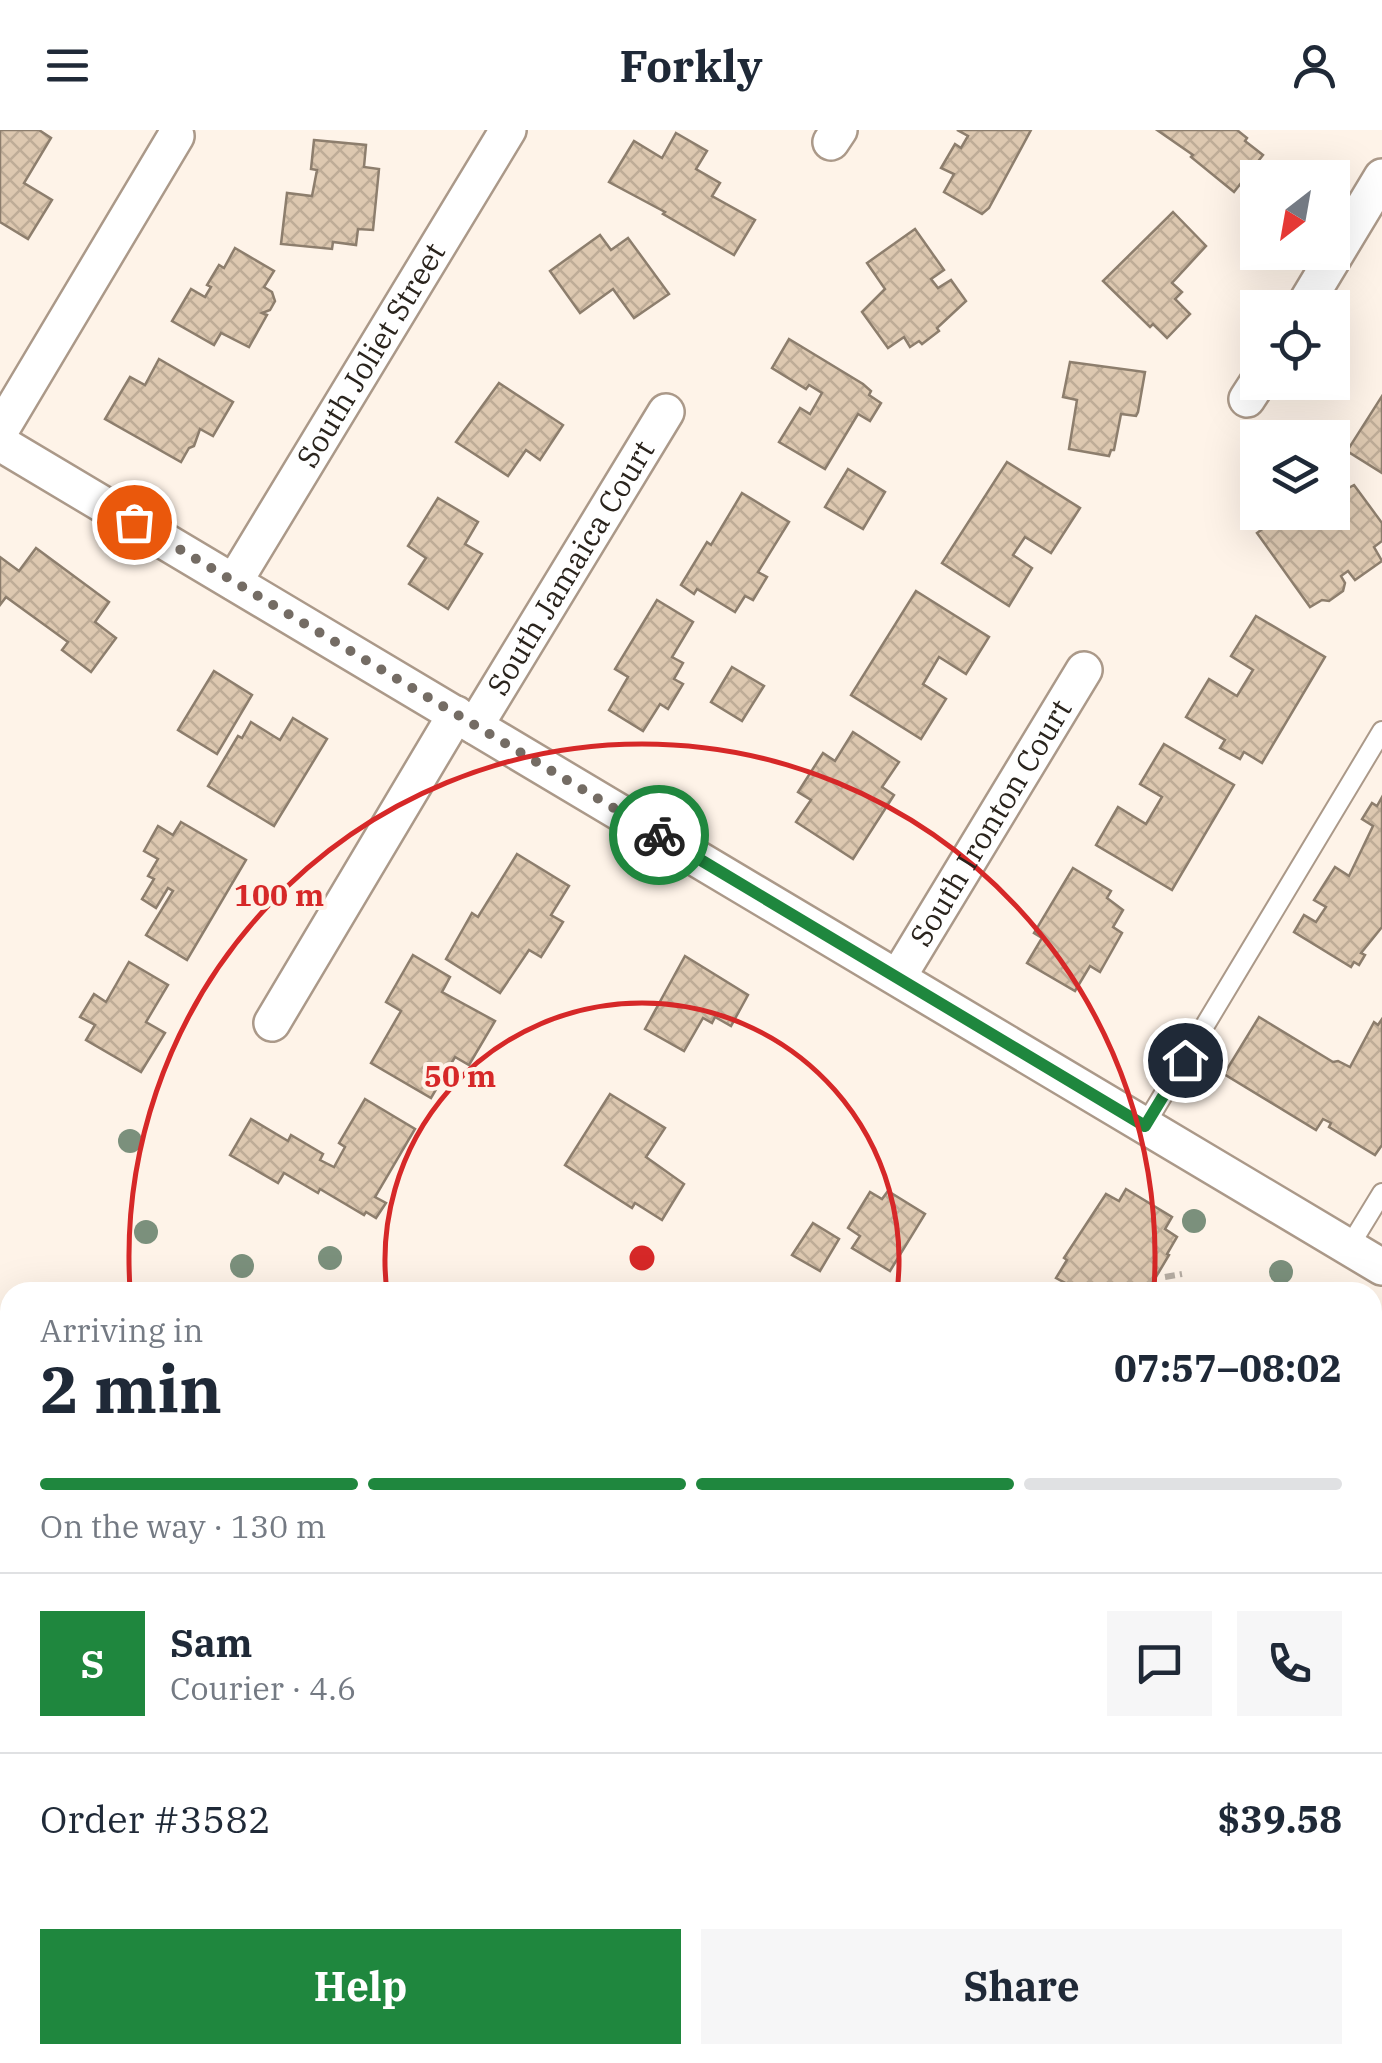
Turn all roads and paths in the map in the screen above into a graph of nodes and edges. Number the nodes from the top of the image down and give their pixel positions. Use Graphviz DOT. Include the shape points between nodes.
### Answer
graph roads {
  1 [pos="508,130"];
  2 [pos="176,136"];
  3 [pos="1382,178"];
  4 [pos="1314,290"];
  5 [pos="666,412"];
  6 [pos="0,431"];
  7 [pos="0,442"];
  8 [pos="234,582"];
  9 [pos="1084,670"];
  10 [pos="465,720"];
  11 [pos="1382,732"];
  12 [pos="898,977"];
  13 [pos="272,1023"];
  14 [pos="1145,1126"];
  15 [pos="1382,1194"];
  16 [pos="1349,1247"];
  17 [pos="1382,1267"];
  18 [pos="1182,1274"];
  19 [pos="1165,1278"];
  1 -- 8 [label="street, South Joliet Street"];
  2 -- 6 [label="street"];
  3 -- 4 [label="street"];
  5 -- 10 [label="street, South Jamaica Court"];
  7 -- 8 [label="street"];
  8 -- 10 [label="street"];
  9 -- 12 [label="street, South Ironton Court"];
  10 -- 12 [label="street"];
  10 -- 13 [label="street, South Jamaica Court"];
  11 -- 14 [label="lane"];
  12 -- 14 [label="street"];
  14 -- 16 [label="street"];
  15 -- 16 [label="lane"];
  16 -- 17 [label="street"];
  18 -- 19 [label="path"];
}
